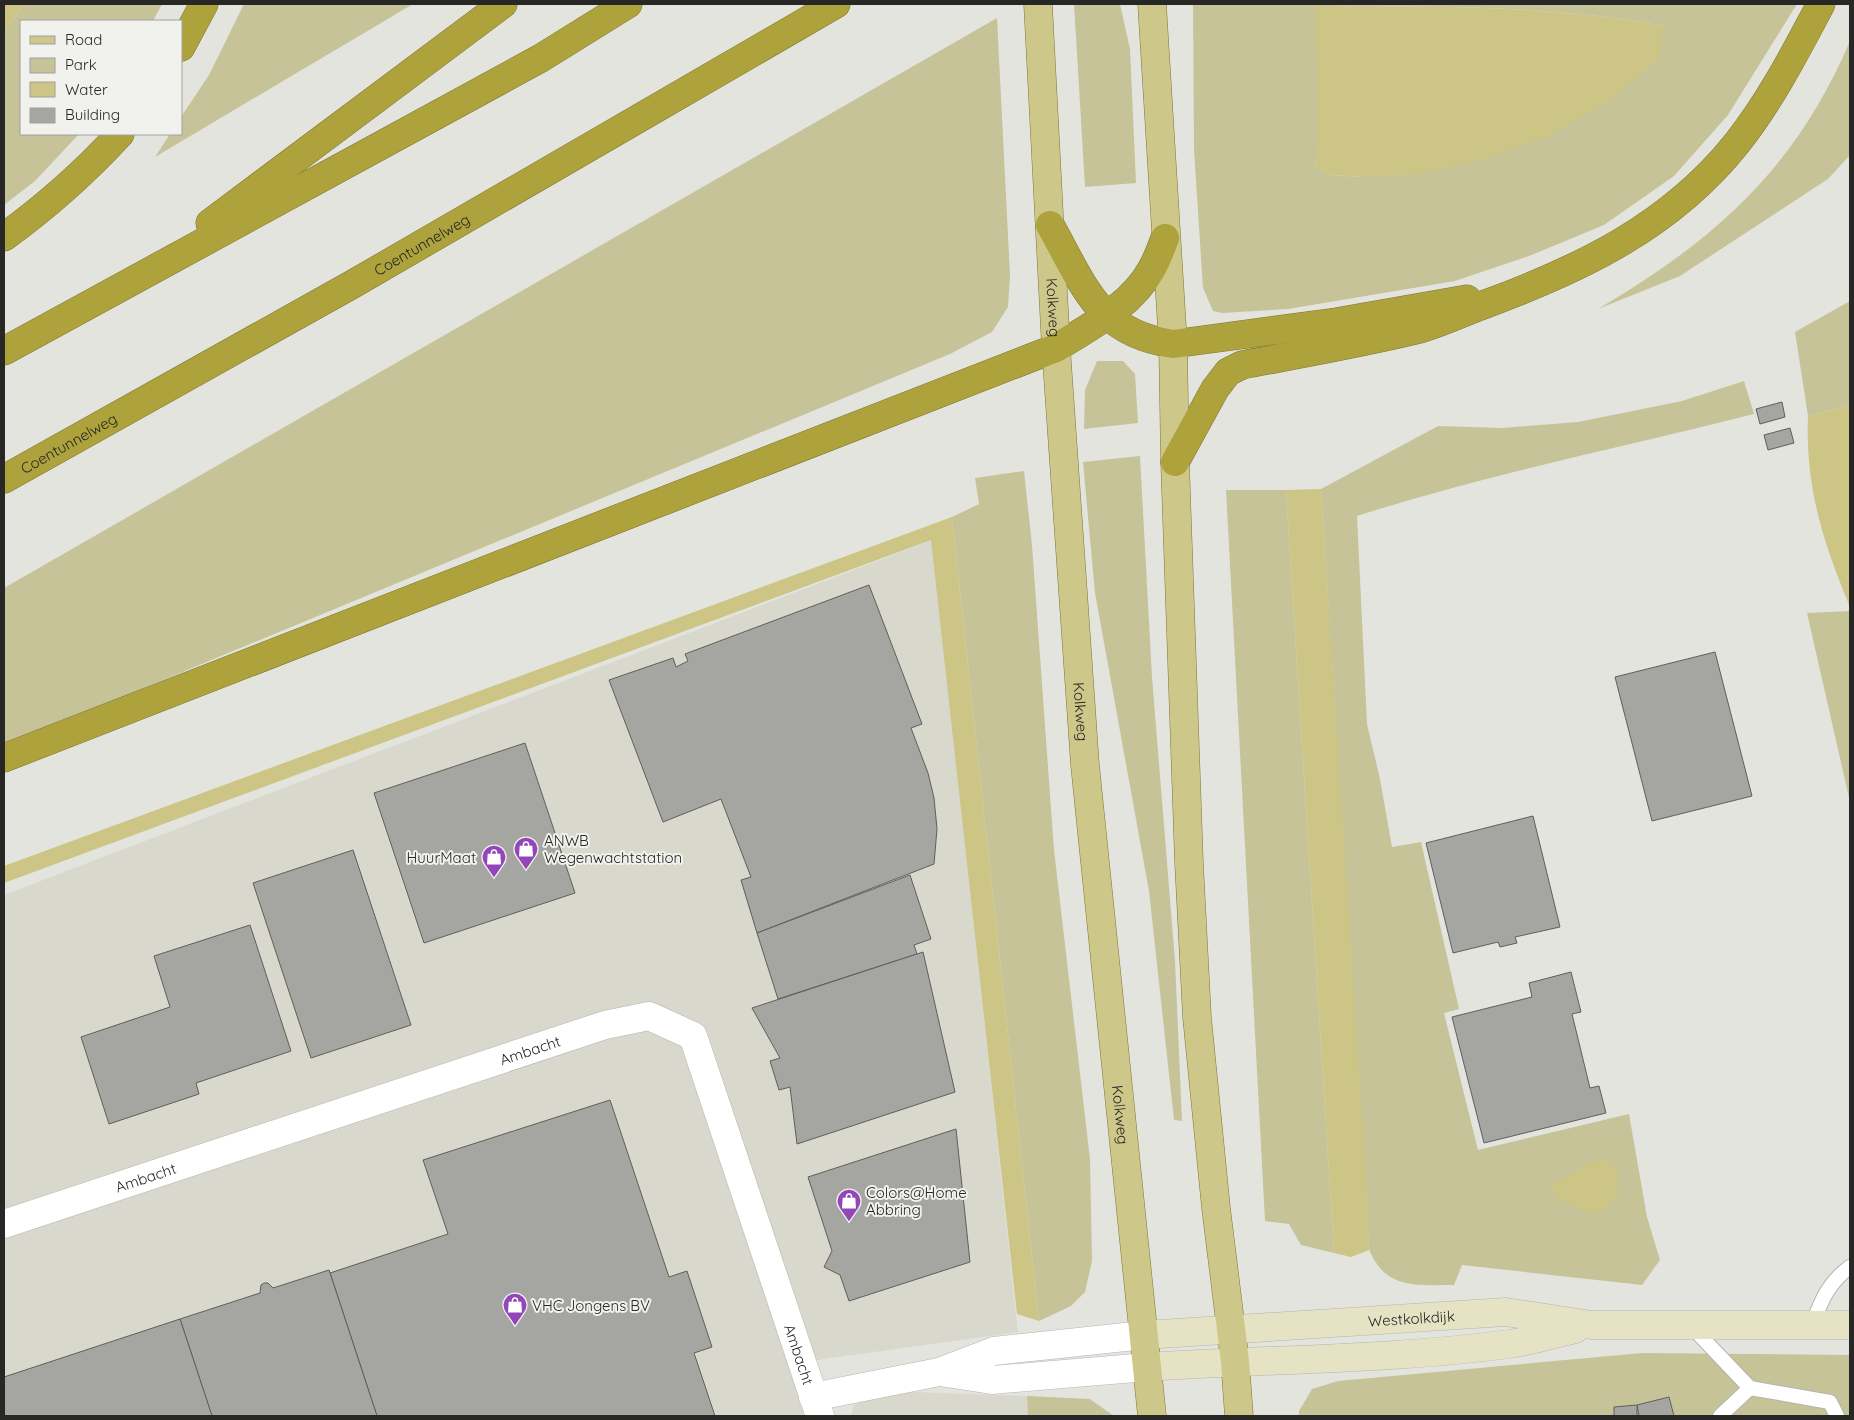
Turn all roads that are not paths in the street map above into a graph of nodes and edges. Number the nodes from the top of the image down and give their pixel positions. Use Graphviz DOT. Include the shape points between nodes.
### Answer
graph roads {
  1 [pos="204,4"];
  2 [pos="503,4"];
  3 [pos="628,4"];
  4 [pos="836,4"];
  5 [pos="1038,4"];
  6 [pos="1152,4"];
  7 [pos="1821,4"];
  8 [pos="182,45"];
  9 [pos="119,135"];
  10 [pos="1050,225"];
  11 [pos="4,237"];
  12 [pos="1165,238"];
  13 [pos="130,282"];
  14 [pos="1520,292"];
  15 [pos="1106,316"];
  16 [pos="1173,344"];
  17 [pos="1056,348"];
  18 [pos="4,351"];
  19 [pos="1175,462"];
  20 [pos="4,479"];
  21 [pos="4,758"];
  22 [pos="4,1224"];
  23 [pos="1850,1267"];
  24 [pos="1688,1324"];
  25 [pos="1813,1324"];
  26 [pos="1591,1325"];
  27 [pos="1850,1325"];
  28 [pos="1231,1328"];
  29 [pos="1144,1334"];
  30 [pos="1235,1361"];
  31 [pos="1148,1367"];
  32 [pos="939,1372"];
  33 [pos="1750,1388"];
  34 [pos="816,1406"];
  35 [pos="1152,1416"];
  36 [pos="1239,1416"];
  37 [pos="1720,1416"];
  38 [pos="1837,1416"];
  1 -- 8 [label="highway"];
  2 -- 13 [label="highway"];
  3 -- 13 [label="highway" via="540,58"];
  4 -- 20 [label="highway, Coentunnelweg" via="353,284"];
  5 -- 10 [label="main road, Kolkweg"];
  6 -- 12 [label="main road"];
  7 -- 14 [label="highway" via="1783,74 1738,142 1696,188 1631,238 1577,268"];
  9 -- 11 [label="highway" via="90,167 43,209"];
  10 -- 15 [label="highway" via="1092,299"];
  10 -- 17 [label="main road, Kolkweg"];
  12 -- 15 [label="highway" via="1151,271 1130,297"];
  12 -- 16 [label="main road"];
  13 -- 18 [label="highway"];
  14 -- 16 [label="highway"];
  14 -- 19 [label="highway" via="1418,329 1338,348 1242,365 1228,372 1215,389"];
  15 -- 16 [label="highway" via="1139,337"];
  15 -- 17 [label="highway"];
  16 -- 19 [label="main road"];
  17 -- 21 [label="highway"];
  17 -- 29 [label="main road, Kolkweg" via="1085,765"];
  19 -- 28 [label="main road" via="1188,863 1197,1017"];
  22 -- 34 [label="street, Ambacht" via="605,1025 650,1016 693,1036"];
  23 -- 25 [label="lane" via="1836,1277 1822,1298"];
  24 -- 25 [label="street, Westkolkdijk"];
  24 -- 26 [label="street, Westkolkdijk"];
  24 -- 33 [label="lane"];
  25 -- 27 [label="street, Westkolkdijk"];
  26 -- 28 [label="street, Westkolkdijk" via="1506,1312"];
  26 -- 30 [label="street, Westkolkdijk" via="1510,1344 1354,1357"];
  28 -- 29 [label="street, Westkolkdijk"];
  28 -- 30 [label="main road"];
  29 -- 31 [label="main road, Kolkweg"];
  29 -- 32 [label="street, Ambacht" via="994,1351"];
  30 -- 31 [label="street, Westkolkdijk"];
  30 -- 36 [label="main road"];
  31 -- 32 [label="street, Ambacht" via="992,1380"];
  31 -- 35 [label="main road, Kolkweg"];
  32 -- 34 [label="street, Ambacht"];
  33 -- 37 [label="lane"];
  33 -- 38 [label="lane" via="1830,1402"];
}
